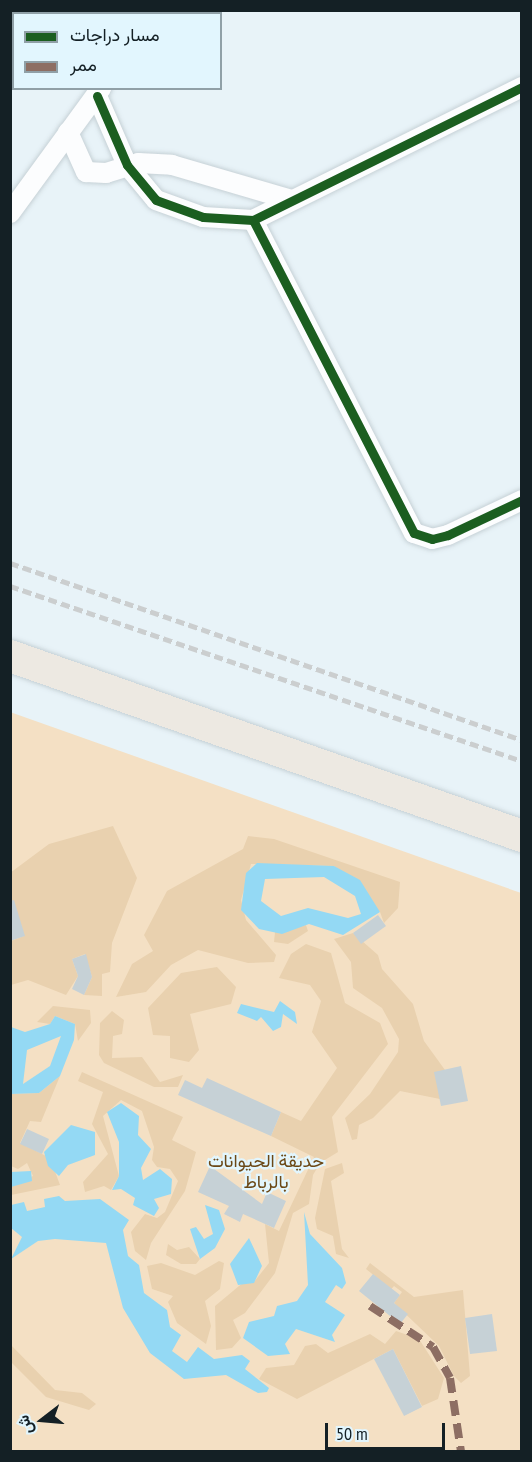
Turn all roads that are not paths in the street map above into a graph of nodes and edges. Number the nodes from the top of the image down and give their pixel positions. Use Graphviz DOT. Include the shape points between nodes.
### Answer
graph roads {
  1 [pos="522,87"];
  2 [pos="99,92"];
  3 [pos="68,132"];
  4 [pos="127,165"];
  5 [pos="292,200"];
  6 [pos="10,213"];
  7 [pos="253,220"];
  8 [pos="522,500"];
  9 [pos="10,656"];
  10 [pos="10,677"];
  11 [pos="522,836"];
  12 [pos="522,852"];
  1 -- 5 [label="street"];
  2 -- 3 [label="street"];
  2 -- 4 [label="street"];
  3 -- 4 [label="street" via="86,172 106,173"];
  3 -- 6 [label="street"];
  4 -- 5 [label="street" via="172,165"];
  4 -- 7 [label="street" via="139,184 166,204 226,222"];
  5 -- 7 [label="street"];
  7 -- 8 [label="street" via="414,533 432,539 448,535"];
  9 -- 11 [label="highway"];
  10 -- 12 [label="highway"];
}
